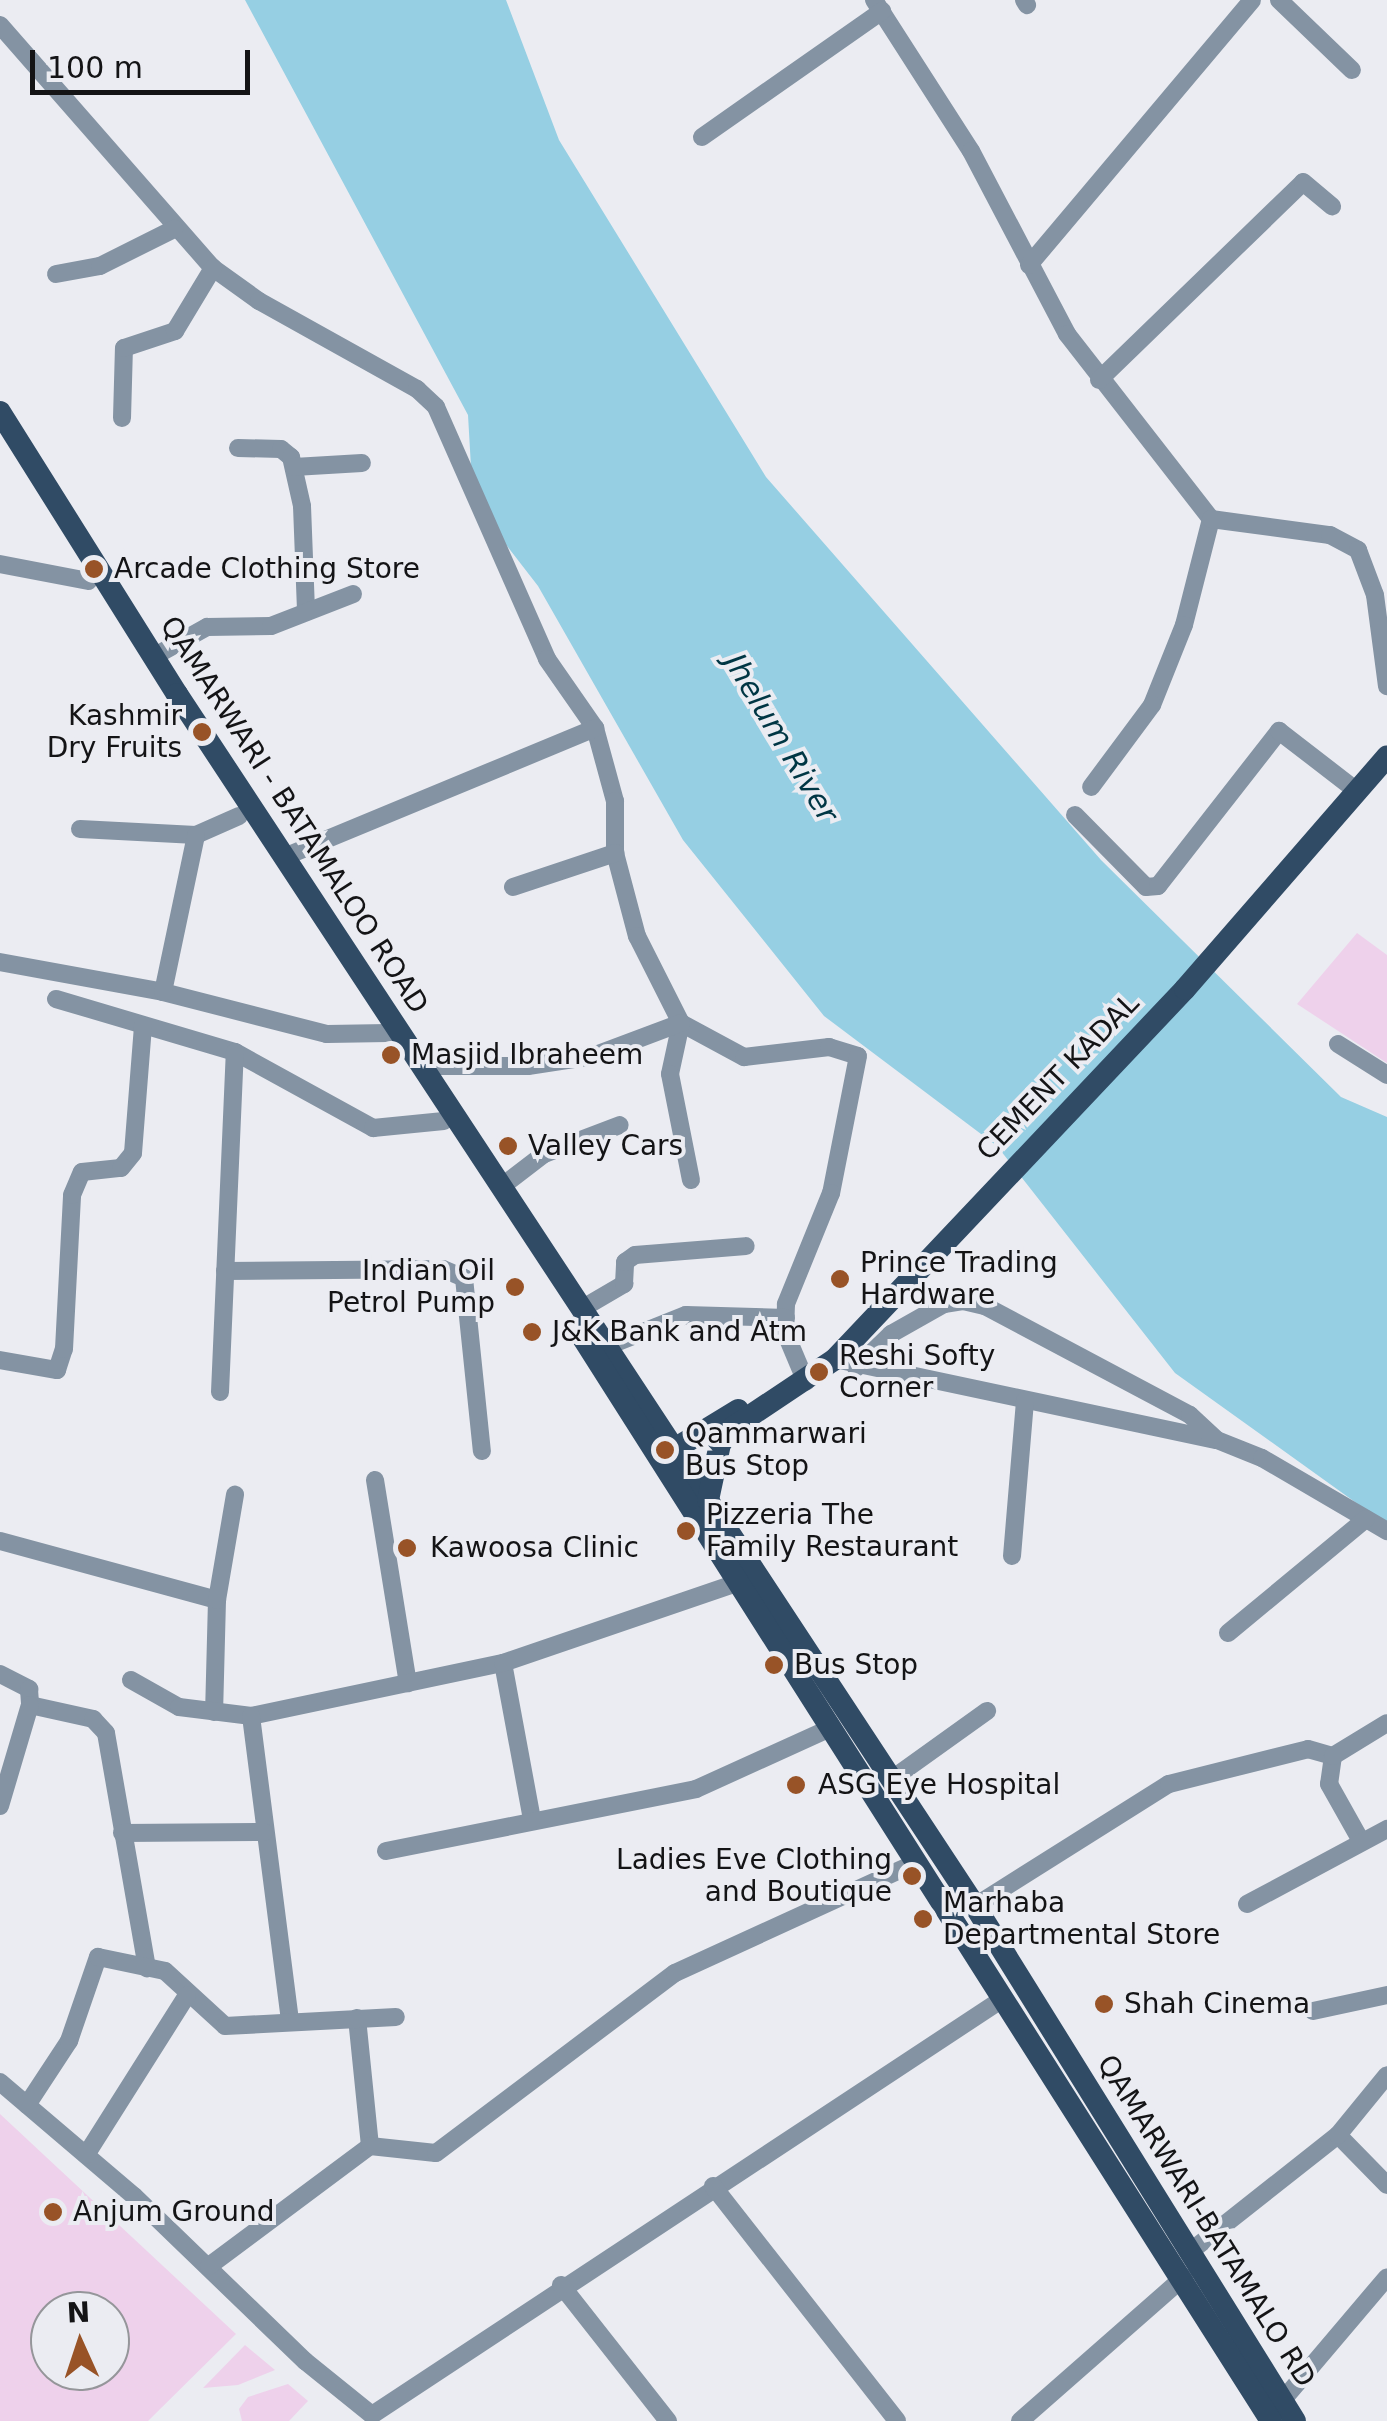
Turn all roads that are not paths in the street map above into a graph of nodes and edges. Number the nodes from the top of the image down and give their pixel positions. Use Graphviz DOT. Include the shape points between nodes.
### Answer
graph roads {
  1 [pos="1252,0"];
  2 [pos="1279,0"];
  3 [pos="878,3"];
  4 [pos="0,24"];
  5 [pos="1352,70"];
  6 [pos="702,136"];
  7 [pos="1332,206"];
  8 [pos="174,229"];
  9 [pos="1029,265"];
  10 [pos="213,268"];
  11 [pos="56,274"];
  12 [pos="1100,380"];
  13 [pos="0,412"];
  14 [pos="122,418"];
  15 [pos="0,442"];
  16 [pos="238,448"];
  17 [pos="362,462"];
  18 [pos="294,467"];
  19 [pos="1211,519"];
  20 [pos="0,564"];
  21 [pos="88,581"];
  22 [pos="353,594"];
  23 [pos="306,612"];
  24 [pos="153,657"];
  25 [pos="1387,686"];
  26 [pos="595,728"];
  27 [pos="1387,756"];
  28 [pos="1090,788"];
  29 [pos="1356,791"];
  30 [pos="239,816"];
  31 [pos="1076,816"];
  32 [pos="80,829"];
  33 [pos="196,835"];
  34 [pos="615,853"];
  35 [pos="284,857"];
  36 [pos="513,887"];
  37 [pos="0,962"];
  38 [pos="164,992"];
  39 [pos="56,999"];
  40 [pos="681,1023"];
  41 [pos="142,1025"];
  42 [pos="388,1033"];
  43 [pos="1338,1044"];
  44 [pos="235,1052"];
  45 [pos="422,1066"];
  46 [pos="1387,1075"];
  47 [pos="444,1122"];
  48 [pos="620,1125"];
  49 [pos="691,1180"];
  50 [pos="502,1188"];
  51 [pos="746,1246"];
  52 [pos="225,1271"];
  53 [pos="583,1308"];
  54 [pos="786,1318"];
  55 [pos="608,1346"];
  56 [pos="0,1360"];
  57 [pos="845,1363"];
  58 [pos="807,1377"];
  59 [pos="220,1392"];
  60 [pos="1025,1401"];
  61 [pos="1217,1440"];
  62 [pos="482,1451"];
  63 [pos="668,1453"];
  64 [pos="375,1480"];
  65 [pos="234,1496"];
  66 [pos="708,1500"];
  67 [pos="1366,1519"];
  68 [pos="1387,1531"];
  69 [pos="0,1541"];
  70 [pos="1012,1556"];
  71 [pos="734,1584"];
  72 [pos="216,1600"];
  73 [pos="1228,1633"];
  74 [pos="504,1663"];
  75 [pos="0,1674"];
  76 [pos="131,1680"];
  77 [pos="408,1684"];
  78 [pos="30,1705"];
  79 [pos="214,1712"];
  80 [pos="987,1712"];
  81 [pos="251,1716"];
  82 [pos="1387,1723"];
  83 [pos="828,1729"];
  84 [pos="1333,1756"];
  85 [pos="892,1779"];
  86 [pos="0,1806"];
  87 [pos="532,1820"];
  88 [pos="1387,1828"];
  89 [pos="264,1832"];
  90 [pos="122,1833"];
  91 [pos="1361,1841"];
  92 [pos="386,1851"];
  93 [pos="914,1864"];
  94 [pos="1247,1904"];
  95 [pos="976,1906"];
  96 [pos="147,1968"];
  97 [pos="186,1995"];
  98 [pos="1387,1996"];
  99 [pos="1001,2000"];
  100 [pos="1313,2011"];
  101 [pos="396,2016"];
  102 [pos="357,2018"];
  103 [pos="290,2020"];
  104 [pos="1387,2075"];
  105 [pos="0,2082"];
  106 [pos="27,2105"];
  107 [pos="1338,2135"];
  108 [pos="370,2146"];
  109 [pos="86,2155"];
  110 [pos="1387,2185"];
  111 [pos="713,2186"];
  112 [pos="1191,2251"];
  113 [pos="208,2266"];
  114 [pos="1184,2278"];
  115 [pos="561,2285"];
  116 [pos="1383,2286"];
  117 [pos="1277,2417"];
  118 [pos="374,2418"];
  119 [pos="668,2421"];
  120 [pos="896,2421"];
  121 [pos="1020,2421"];
  1 -- 9 [label="street"];
  2 -- 5 [label="street"];
  3 -- 6 [label="street"];
  3 -- 9 [label="street" via="971,151"];
  4 -- 8 [label="street" via="52,77"];
  7 -- 12 [label="street" via="1302,182"];
  8 -- 10 [label="street"];
  8 -- 11 [label="street" via="100,266"];
  9 -- 12 [label="street"];
  10 -- 14 [label="street" via="175,331 124,348"];
  10 -- 26 [label="street" via="430,400 547,658"];
  12 -- 19 [label="street"];
  13 -- 24 [label="main road, QAMARWARI - BATAMALOO ROAD"];
  15 -- 21 [label="main road, QAMARWARI - BATAMALOO ROAD"];
  16 -- 18 [label="street" via="281,449"];
  17 -- 18 [label="street"];
  18 -- 23 [label="street"];
  19 -- 25 [label="street" via="1330,535 1358,550 1375,594"];
  19 -- 28 [label="street" via="1184,626 1152,705"];
  20 -- 21 [label="street"];
  21 -- 30 [label="main road, QAMARWARI - BATAMALOO ROAD"];
  22 -- 23 [label="street"];
  23 -- 24 [label="street" via="264,628 207,627"];
  24 -- 35 [label="main road, QAMARWARI - BATAMALOO ROAD"];
  26 -- 34 [label="street" via="616,801"];
  26 -- 35 [label="street"];
  27 -- 29 [label="main road, CEMENT KADAL"];
  29 -- 31 [label="street" via="1279,731 1158,886 1146,887"];
  29 -- 57 [label="main road, CEMENT KADAL" via="1185,988 975,1207"];
  30 -- 33 [label="street"];
  30 -- 42 [label="main road, QAMARWARI - BATAMALOO ROAD"];
  32 -- 33 [label="street"];
  33 -- 38 [label="street"];
  34 -- 36 [label="street"];
  34 -- 40 [label="street" via="637,936"];
  35 -- 45 [label="main road, QAMARWARI - BATAMALOO ROAD"];
  37 -- 38 [label="street"];
  38 -- 42 [label="street" via="327,1034"];
  39 -- 41 [label="street"];
  40 -- 45 [label="street" via="593,1056 528,1066"];
  40 -- 49 [label="street" via="670,1074"];
  40 -- 54 [label="street" via="744,1057 830,1046 858,1056 830,1193"];
  41 -- 44 [label="street"];
  41 -- 56 [label="street" via="133,1153 120,1168 82,1172 72,1195 60,1364 52,1372"];
  42 -- 47 [label="main road, QAMARWARI - BATAMALOO ROAD"];
  43 -- 46 [label="street"];
  44 -- 47 [label="street" via="373,1128"];
  44 -- 52 [label="street"];
  45 -- 50 [label="main road, QAMARWARI - BATAMALOO ROAD"];
  47 -- 63 [label="main road, QAMARWARI - BATAMALOO ROAD"];
  48 -- 50 [label="street" via="544,1154"];
  50 -- 53 [label="main road, QAMARWARI - BATAMALOO ROAD"];
  51 -- 53 [label="street" via="635,1255 625,1262 624,1284"];
  52 -- 59 [label="street"];
  52 -- 62 [label="street" via="455,1272 468,1292"];
  53 -- 55 [label="main road, QAMARWARI - BATAMALOO ROAD"];
  54 -- 55 [label="street" via="686,1315"];
  54 -- 58 [label="street"];
  55 -- 63 [label="main road, QAMARWARI - BATAMALOO ROAD"];
  57 -- 58 [label="main road, CEMENT KADAL"];
  57 -- 60 [label="street"];
  57 -- 61 [label="street" via="944,1304 985,1306 1190,1415"];
  58 -- 63 [label="main road"];
  58 -- 66 [label="main road" via="726,1434"];
  60 -- 61 [label="street"];
  60 -- 70 [label="street"];
  61 -- 67 [label="street" via="1262,1458"];
  63 -- 66 [label="main road, QAMARWARI-BATAMALO RD"];
  63 -- 71 [label="main road, QAMARWARI-BATAMALO RD"];
  64 -- 77 [label="street"];
  65 -- 72 [label="street"];
  66 -- 85 [label="main road, QAMARWARI-BATAMALO RD"];
  67 -- 68 [label="street"];
  67 -- 73 [label="street"];
  69 -- 72 [label="street"];
  71 -- 74 [label="street"];
  71 -- 83 [label="main road, QAMARWARI-BATAMALO RD"];
  72 -- 79 [label="street"];
  74 -- 77 [label="street"];
  74 -- 87 [label="street"];
  75 -- 78 [label="street" via="29,1688"];
  76 -- 79 [label="street" via="180,1707"];
  77 -- 81 [label="street"];
  78 -- 86 [label="street"];
  78 -- 90 [label="street" via="101,1724"];
  79 -- 81 [label="street"];
  80 -- 85 [label="street"];
  81 -- 89 [label="street"];
  82 -- 84 [label="street"];
  83 -- 87 [label="street" via="696,1789"];
  83 -- 93 [label="main road, QAMARWARI-BATAMALO RD"];
  84 -- 91 [label="street" via="1330,1784"];
  84 -- 95 [label="street" via="1308,1749 1168,1784"];
  85 -- 95 [label="main road, QAMARWARI-BATAMALO RD"];
  87 -- 92 [label="street"];
  88 -- 91 [label="street"];
  89 -- 90 [label="street"];
  89 -- 103 [label="street"];
  90 -- 96 [label="street"];
  91 -- 94 [label="street"];
  93 -- 99 [label="main road, QAMARWARI-BATAMALO RD"];
  93 -- 108 [label="street" via="675,1973 436,2154"];
  95 -- 112 [label="main road, QAMARWARI-BATAMALO RD"];
  96 -- 97 [label="street" via="165,1972"];
  96 -- 106 [label="street" via="96,1958 69,2041"];
  97 -- 103 [label="street" via="225,2026"];
  97 -- 109 [label="street"];
  98 -- 100 [label="street"];
  99 -- 111 [label="street"];
  99 -- 114 [label="main road, QAMARWARI-BATAMALO RD"];
  101 -- 102 [label="street"];
  102 -- 103 [label="street"];
  102 -- 108 [label="street"];
  104 -- 107 [label="street"];
  105 -- 106 [label="street"];
  106 -- 109 [label="street"];
  107 -- 110 [label="street"];
  107 -- 112 [label="street"];
  108 -- 113 [label="street"];
  109 -- 113 [label="street"];
  111 -- 115 [label="street"];
  111 -- 120 [label="street"];
  112 -- 117 [label="main road, QAMARWARI-BATAMALO RD"];
  113 -- 118 [label="street"];
  114 -- 117 [label="main road, QAMARWARI-BATAMALO RD"];
  114 -- 121 [label="street"];
  115 -- 118 [label="street"];
  115 -- 119 [label="street"];
  116 -- 117 [label="street"];
}
